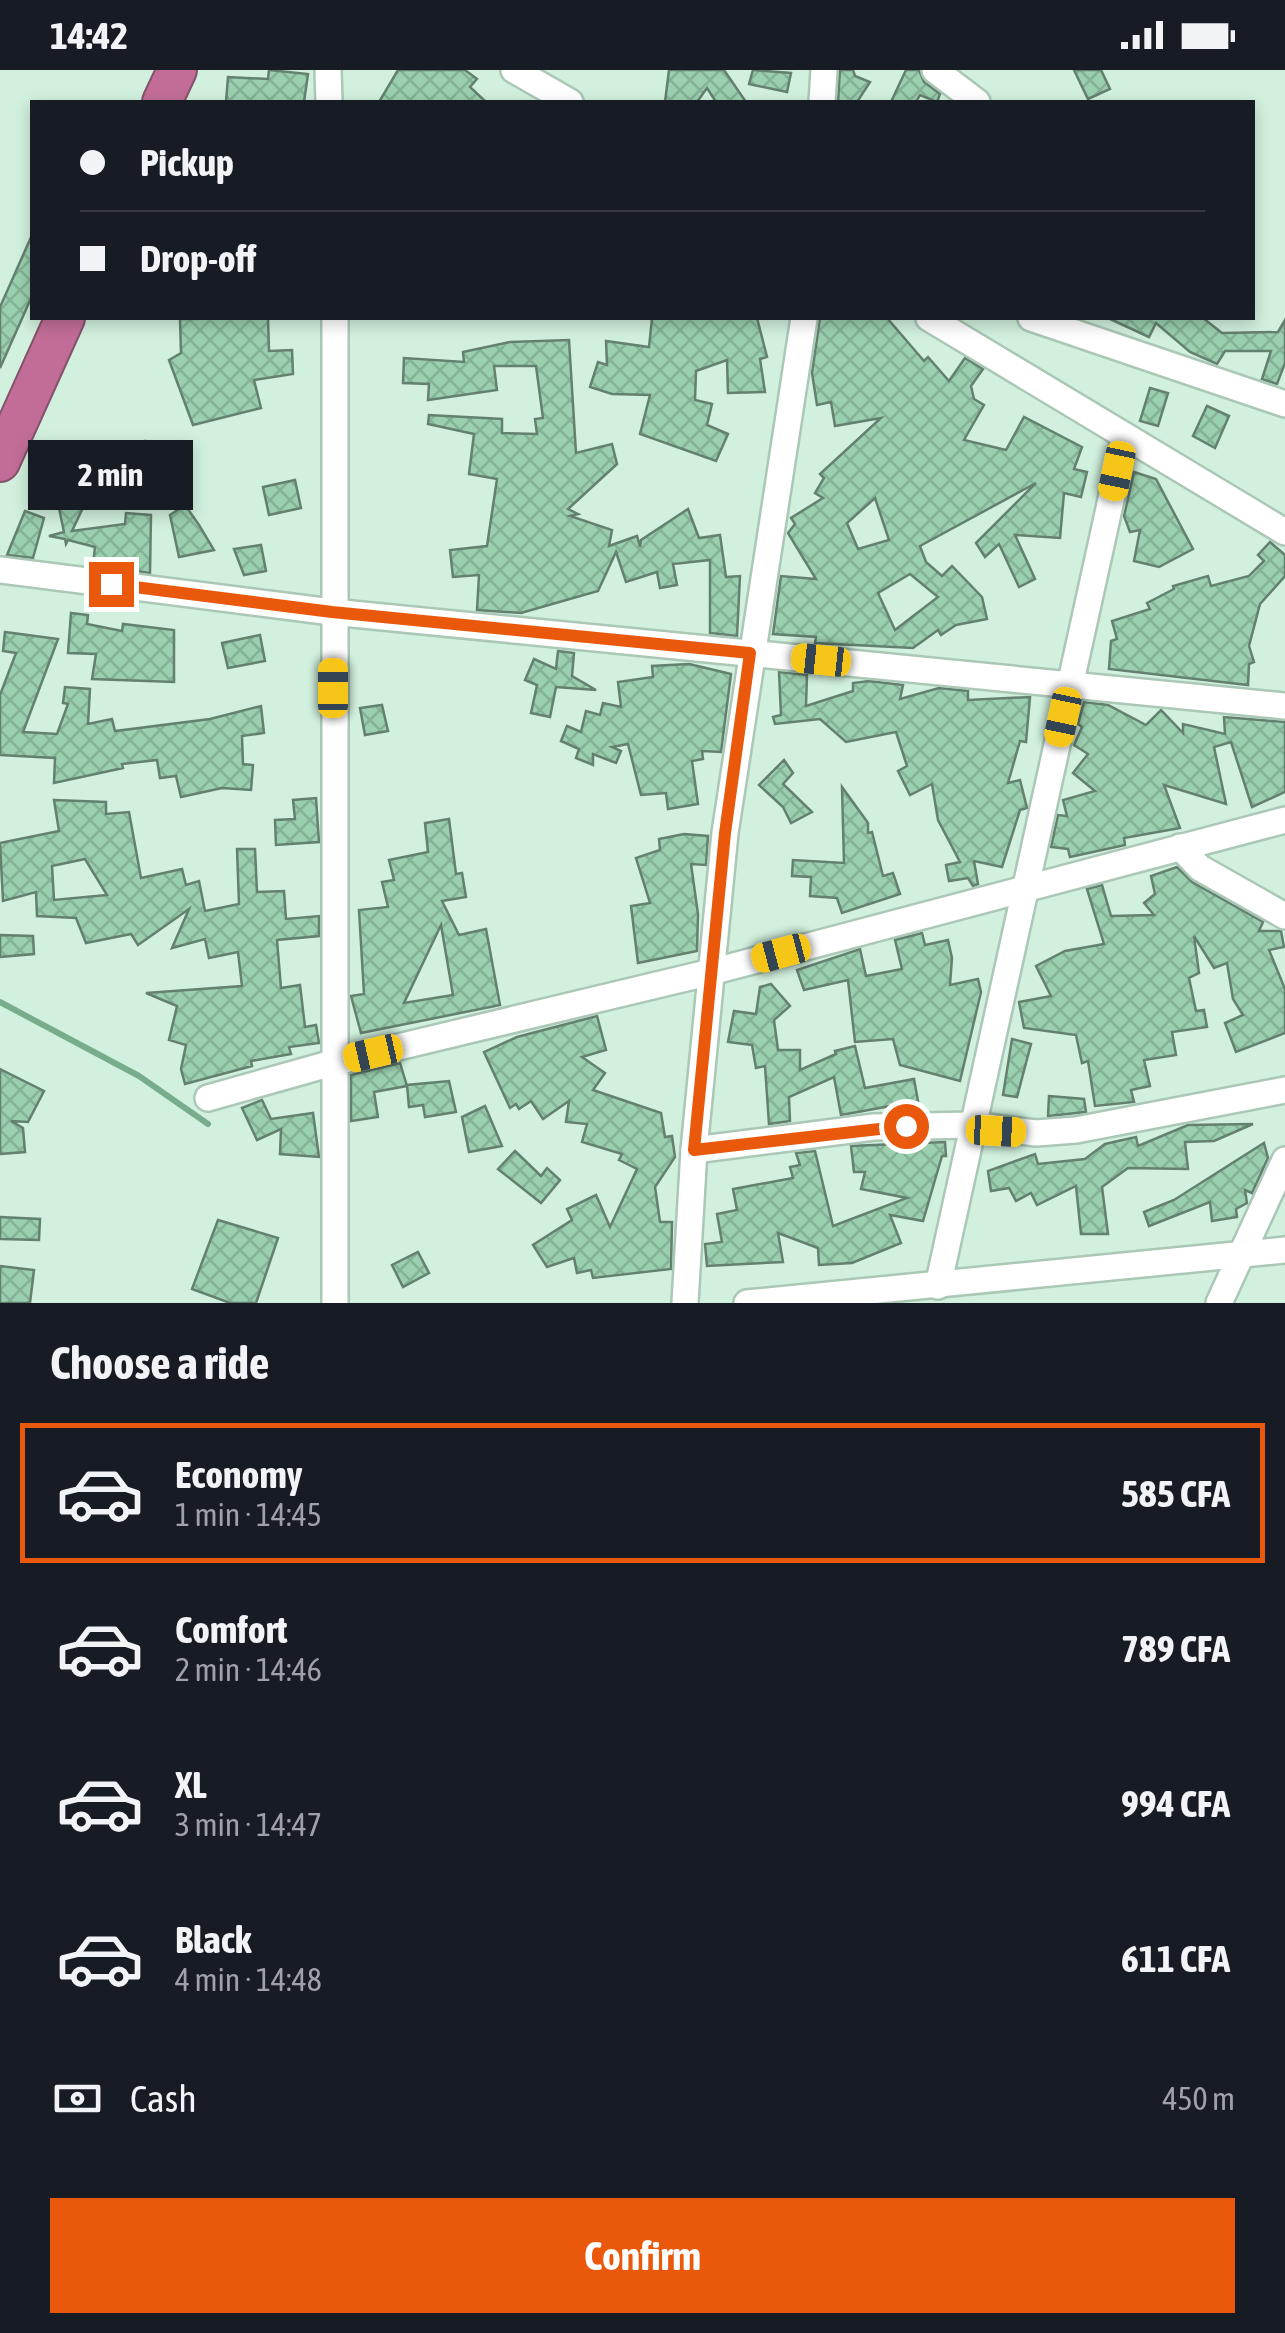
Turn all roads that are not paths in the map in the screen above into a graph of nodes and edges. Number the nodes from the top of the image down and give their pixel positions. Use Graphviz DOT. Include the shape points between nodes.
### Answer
graph roads {
  1 [pos="177,70"];
  2 [pos="328,70"];
  3 [pos="514,70"];
  4 [pos="934,70"];
  5 [pos="820,71"];
  6 [pos="163,100"];
  7 [pos="329,100"];
  8 [pos="566,100"];
  9 [pos="822,100"];
  10 [pos="974,100"];
  11 [pos="64,320"];
  12 [pos="335,320"];
  13 [pos="804,320"];
  14 [pos="1037,320"];
  15 [pos="947,322"];
  16 [pos="1285,404"];
  17 [pos="1125,436"];
  18 [pos="0,462"];
  19 [pos="1285,532"];
  20 [pos="0,570"];
  21 [pos="332,612"];
  22 [pos="750,653"];
  23 [pos="1070,684"];
  24 [pos="1285,706"];
  25 [pos="1285,820"];
  26 [pos="1180,847"];
  27 [pos="1026,886"];
  28 [pos="1285,916"];
  29 [pos="711,972"];
  30 [pos="336,1062"];
  31 [pos="1285,1090"];
  32 [pos="208,1098"];
  33 [pos="972,1125"];
  34 [pos="694,1150"];
  35 [pos="1285,1160"];
  36 [pos="1285,1250"];
  37 [pos="1238,1256"];
  38 [pos="938,1286"];
  39 [pos="335,1303"];
  40 [pos="685,1303"];
  41 [pos="746,1303"];
  42 [pos="1218,1303"];
  1 -- 6 [label="highway"];
  2 -- 7 [label="street"];
  3 -- 8 [label="street"];
  4 -- 10 [label="street"];
  5 -- 9 [label="street"];
  11 -- 18 [label="highway"];
  12 -- 21 [label="street"];
  13 -- 22 [label="street"];
  14 -- 16 [label="street"];
  15 -- 17 [label="street"];
  17 -- 19 [label="street"];
  17 -- 23 [label="street"];
  20 -- 21 [label="street"];
  21 -- 22 [label="street"];
  21 -- 30 [label="street"];
  22 -- 23 [label="street"];
  22 -- 29 [label="street"];
  23 -- 24 [label="street"];
  23 -- 27 [label="street"];
  25 -- 26 [label="street"];
  26 -- 27 [label="street"];
  26 -- 28 [label="street" via="1200,868"];
  27 -- 29 [label="street"];
  27 -- 33 [label="street"];
  29 -- 30 [label="street"];
  29 -- 34 [label="street"];
  30 -- 32 [label="street"];
  30 -- 39 [label="street"];
  31 -- 33 [label="street" via="1076,1130"];
  33 -- 34 [label="street" via="874,1127"];
  33 -- 38 [label="street"];
  34 -- 40 [label="street"];
  35 -- 37 [label="street"];
  36 -- 37 [label="street"];
  37 -- 38 [label="street"];
  37 -- 42 [label="street"];
  38 -- 41 [label="street"];
}
